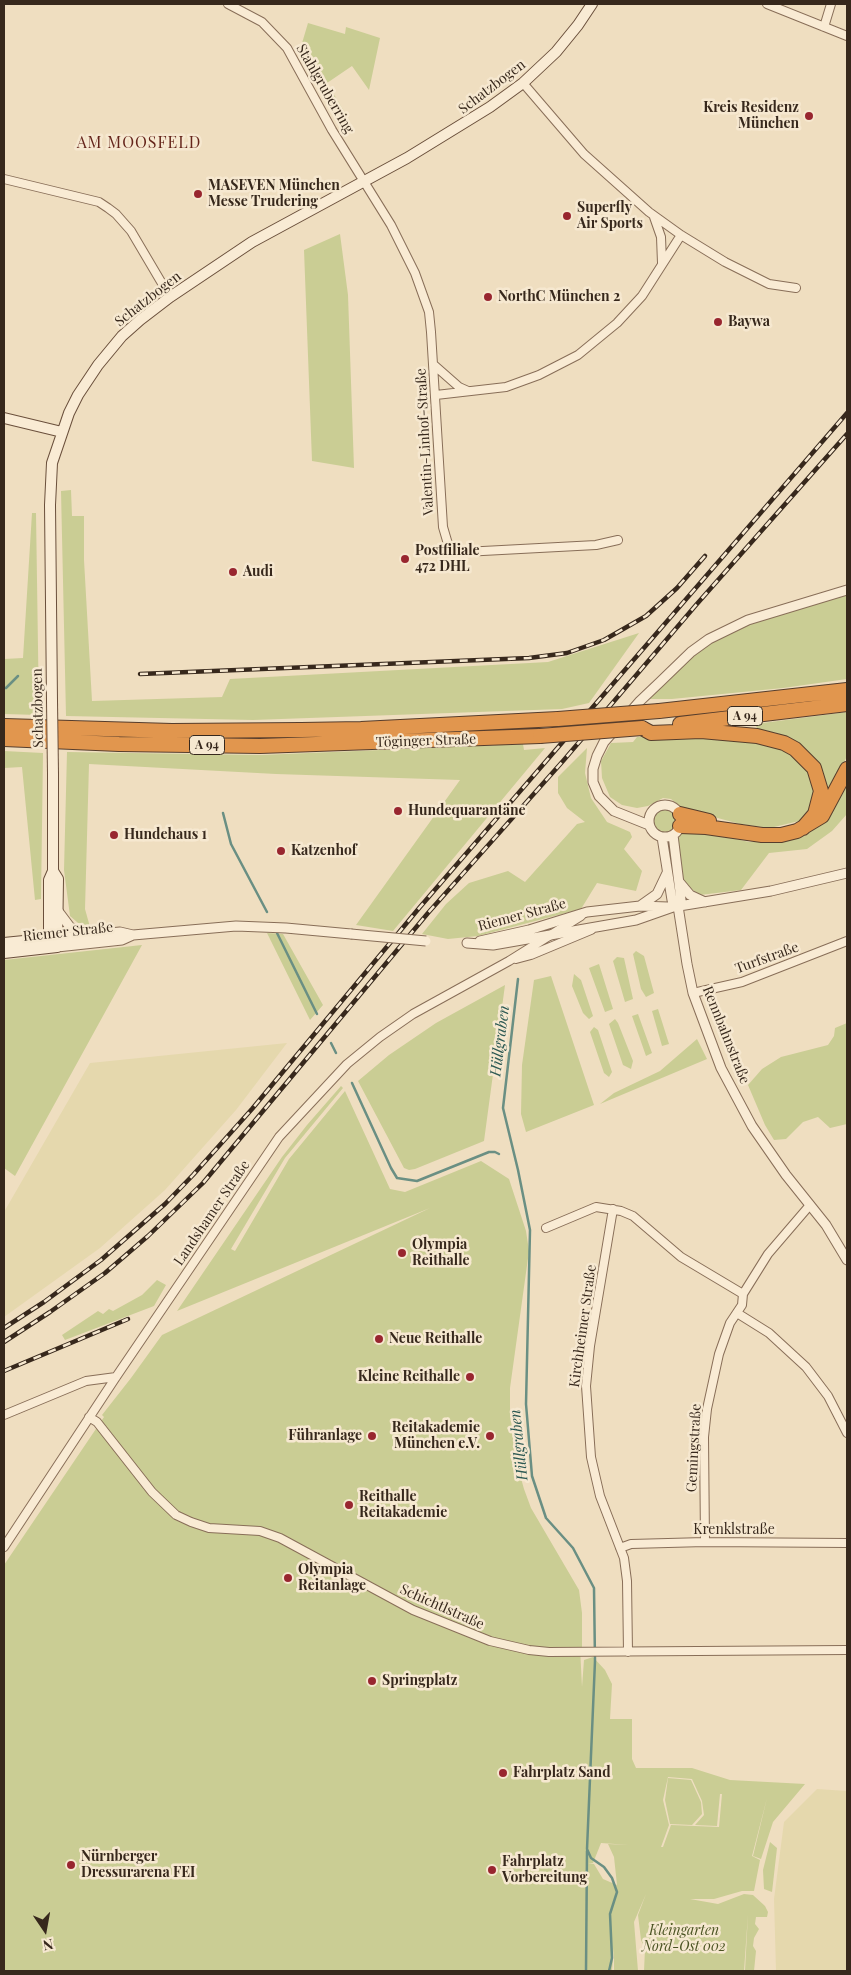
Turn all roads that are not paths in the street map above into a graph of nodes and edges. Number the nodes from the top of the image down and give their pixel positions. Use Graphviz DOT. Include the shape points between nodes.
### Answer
graph roads {
  1 [pos="228,4"];
  2 [pos="592,4"];
  3 [pos="767,4"];
  4 [pos="831,4"];
  5 [pos="824,27"];
  6 [pos="847,36"];
  7 [pos="523,83"];
  8 [pos="4,178"];
  9 [pos="363,182"];
  10 [pos="653,215"];
  11 [pos="681,235"];
  12 [pos="662,263"];
  13 [pos="796,288"];
  14 [pos="170,297"];
  15 [pos="434,364"];
  16 [pos="470,392"];
  17 [pos="436,395"];
  18 [pos="4,418"];
  19 [pos="62,432"];
  20 [pos="618,540"];
  21 [pos="847,590"];
  22 [pos="847,690"];
  23 [pos="847,704"];
  24 [pos="4,726"];
  25 [pos="642,728"];
  26 [pos="4,740"];
  27 [pos="847,769"];
  28 [pos="650,814"];
  29 [pos="626,816"];
  30 [pos="649,825"];
  31 [pos="678,825"];
  32 [pos="803,828"];
  33 [pos="662,837"];
  34 [pos="53,871"];
  35 [pos="667,872"];
  36 [pos="847,872"];
  37 [pos="679,882"];
  38 [pos="705,903"];
  39 [pos="640,906"];
  40 [pos="676,907"];
  41 [pos="58,911"];
  42 [pos="587,912"];
  43 [pos="598,927"];
  44 [pos="554,933"];
  45 [pos="86,935"];
  46 [pos="133,935"];
  47 [pos="426,941"];
  48 [pos="847,941"];
  49 [pos="4,942"];
  50 [pos="53,943"];
  51 [pos="4,953"];
  52 [pos="509,961"];
  53 [pos="693,993"];
  54 [pos="810,1205"];
  55 [pos="613,1209"];
  56 [pos="546,1228"];
  57 [pos="847,1260"];
  58 [pos="742,1294"];
  59 [pos="738,1313"];
  60 [pos="116,1377"];
  61 [pos="4,1414"];
  62 [pos="89,1417"];
  63 [pos="847,1433"];
  64 [pos="705,1542"];
  65 [pos="847,1543"];
  66 [pos="4,1547"];
  67 [pos="620,1548"];
  68 [pos="847,1650"];
  69 [pos="628,1652"];
  1 -- 9 [label="street, Stahlgruberring" via="262,22 287,48"];
  2 -- 7 [label="main road, Schatzbogen" via="556,52"];
  3 -- 5 [label="street"];
  4 -- 5 [label="street"];
  5 -- 6 [label="street"];
  7 -- 9 [label="main road, Schatzbogen" via="462,126"];
  7 -- 10 [label="street" via="584,154"];
  8 -- 14 [label="street" via="99,202 108,208 131,231"];
  9 -- 14 [label="main road, Schatzbogen" via="252,242"];
  9 -- 15 [label="street, Valentin-Linhof-Straße" via="391,225 416,274 428,312"];
  10 -- 11 [label="street"];
  10 -- 12 [label="street" via="661,237"];
  11 -- 12 [label="street"];
  11 -- 13 [label="street" via="769,284"];
  12 -- 16 [label="street" via="642,296 584,351 522,382"];
  14 -- 19 [label="main road, Schatzbogen" via="134,325 108,351 78,395"];
  15 -- 16 [label="street" via="459,387"];
  15 -- 17 [label="street, Valentin-Linhof-Straße"];
  16 -- 17 [label="street"];
  17 -- 20 [label="street, Valentin-Linhof-Straße" via="442,527 448,544 464,552 596,545"];
  18 -- 19 [label="main road"];
  19 -- 34 [label="main road, Schatzbogen, bridge" via="52,463 50,485"];
  21 -- 29 [label="street" via="762,615 729,629 691,652 640,701 602,746 593,769 593,782 599,796 609,807"];
  22 -- 24 [label="highway, Töginger Straße / A 94, bridge" via="659,711 361,729 172,731"];
  23 -- 25 [label="highway, Töginger Straße / A 94"];
  25 -- 26 [label="highway, Töginger Straße / A 94, bridge" via="540,736 260,746"];
  25 -- 32 [label="highway" via="652,733 702,731 757,736 795,749 814,768 821,791 815,814"];
  27 -- 32 [label="highway" via="822,816"];
  28 -- 29 [label="street"];
  28 -- 30 [label="street"];
  28 -- 31 [label="street" via="663,805 673,806"];
  29 -- 30 [label="street"];
  30 -- 33 [label="street"];
  31 -- 32 [label="highway" via="754,835 790,833"];
  31 -- 33 [label="street"];
  31 -- 37 [label="street, Rennbahnstraße"];
  33 -- 35 [label="street, Rennbahnstraße"];
  34 -- 41 [label="main road, Schatzbogen" via="58,879"];
  34 -- 50 [label="main road, Schatzbogen" via="49,880"];
  35 -- 39 [label="street" via="657,894"];
  35 -- 40 [label="street, Rennbahnstraße"];
  36 -- 38 [label="street, Riemer Straße"];
  37 -- 38 [label="street" via="690,895"];
  37 -- 40 [label="street, Rennbahnstraße" via="681,900"];
  38 -- 40 [label="street, Riemer Straße"];
  39 -- 40 [label="street, Riemer Straße"];
  39 -- 42 [label="street, Riemer Straße"];
  40 -- 43 [label="street, Riemer Straße" via="636,920"];
  40 -- 53 [label="street, Rennbahnstraße"];
  41 -- 45 [label="street" via="70,927"];
  41 -- 50 [label="main road, Schatzbogen"];
  42 -- 44 [label="street, Landshamer Straße"];
  42 -- 44 [label="street, Riemer Straße" via="520,932 467,943 493,945"];
  43 -- 44 [label="street, Riemer Straße"];
  43 -- 52 [label="street, Landshamer Straße" via="531,956"];
  44 -- 52 [label="street, Landshamer Straße"];
  45 -- 46 [label="street, Riemer Straße" via="120,932"];
  45 -- 50 [label="street, Riemer Straße"];
  46 -- 47 [label="street, Riemer Straße, bridge" via="236,926"];
  46 -- 50 [label="street, Riemer Straße" via="122,940"];
  48 -- 53 [label="street, Turfstraße" via="742,982"];
  49 -- 50 [label="main road, Riemer Straße"];
  50 -- 51 [label="main road, Riemer Straße"];
  52 -- 60 [label="street, Landshamer Straße" via="412,1014 328,1083 279,1137"];
  53 -- 54 [label="street, Rennbahnstraße" via="721,1068 752,1126"];
  54 -- 57 [label="street, Rennbahnstraße"];
  54 -- 58 [label="street, Gemingstraße" via="768,1254"];
  55 -- 56 [label="street" via="596,1206"];
  55 -- 58 [label="street" via="633,1216 681,1257"];
  55 -- 67 [label="street, Kirchheimer Straße" via="586,1386 591,1457 600,1496"];
  58 -- 59 [label="street, Gemingstraße"];
  59 -- 63 [label="street" via="769,1334 806,1367 828,1396"];
  59 -- 64 [label="street, Gemingstraße" via="730,1323 719,1354 707,1409 704,1437"];
  60 -- 61 [label="street" via="86,1380"];
  60 -- 62 [label="street, Landshamer Straße"];
  62 -- 66 [label="street, Landshamer Straße"];
  62 -- 69 [label="street, Schichtlstraße" via="97,1422 152,1492 176,1515 190,1522 209,1528 260,1531 280,1538 414,1610 490,1641 529,1650"];
  64 -- 65 [label="street, Krenklstraße"];
  64 -- 67 [label="street, Krenklstraße" via="631,1544"];
  67 -- 69 [label="street, Kirchheimer Straße" via="627,1581"];
  68 -- 69 [label="street, Schichtlstraße"];
}
